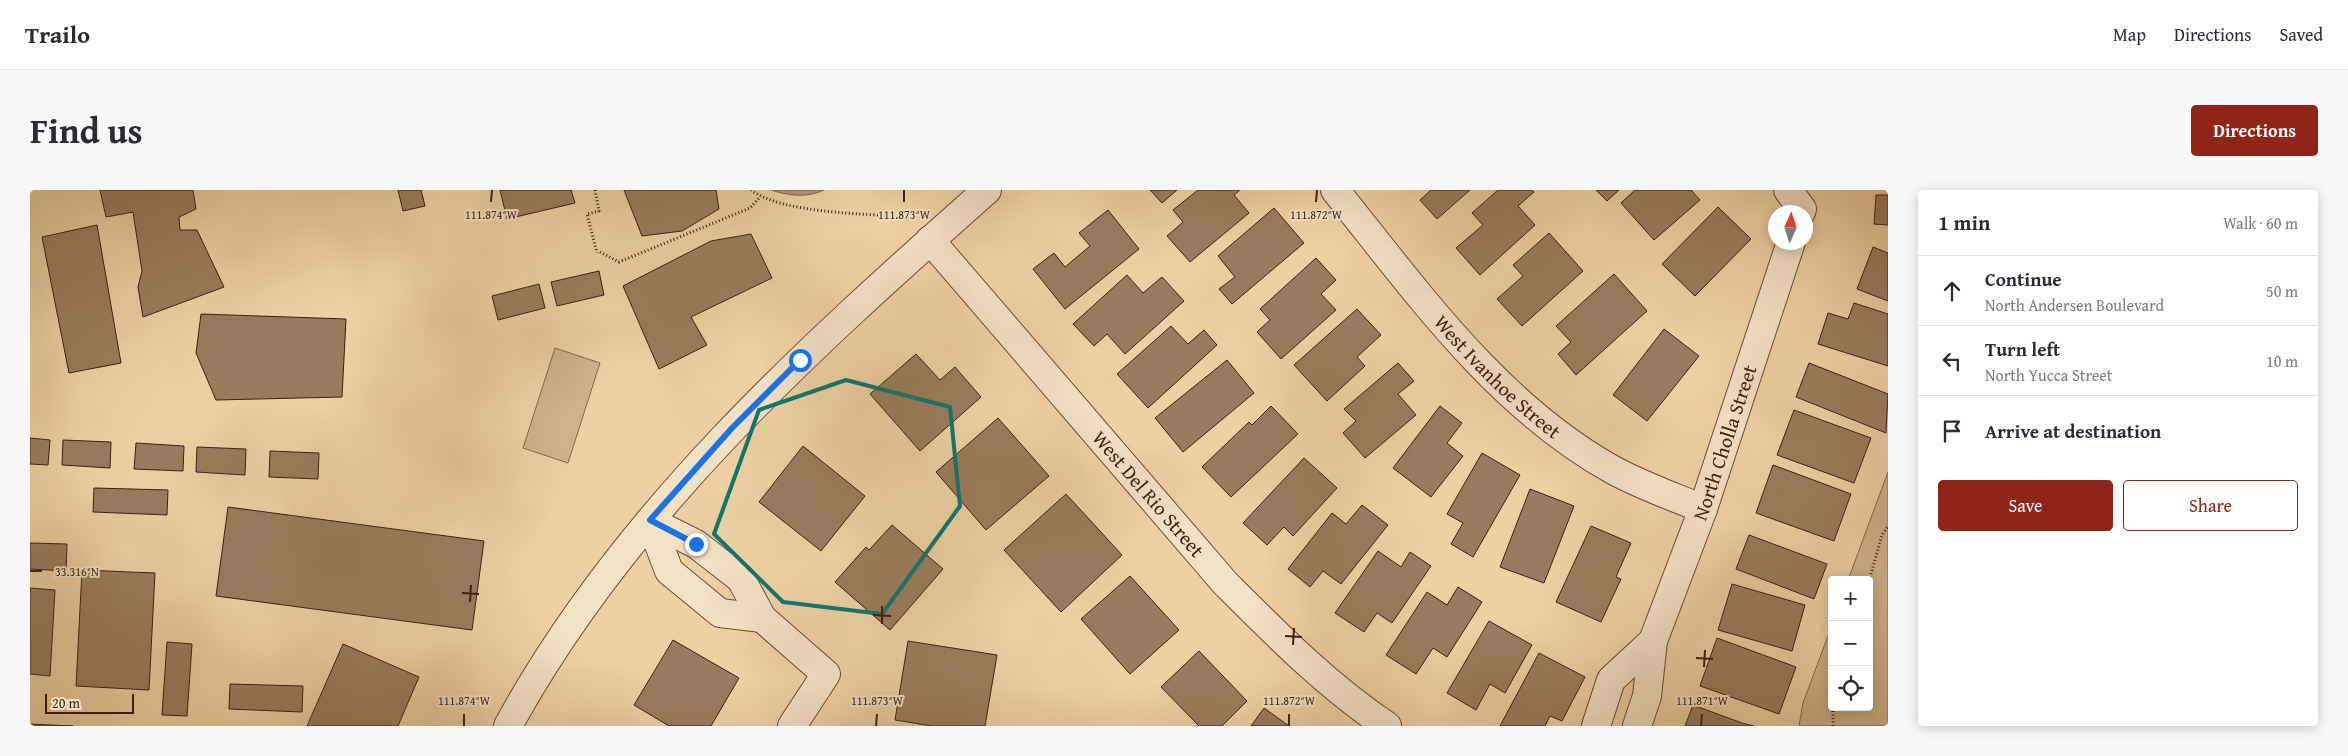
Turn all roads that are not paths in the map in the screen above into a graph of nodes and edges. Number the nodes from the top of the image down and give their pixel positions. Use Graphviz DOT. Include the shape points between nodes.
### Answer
graph roads {
  1 [pos="987,190"];
  2 [pos="1335,190"];
  3 [pos="1788,190"];
  4 [pos="1799,205"];
  5 [pos="930,240"];
  6 [pos="1788,250"];
  7 [pos="1703,509"];
  8 [pos="650,520"];
  9 [pos="762,618"];
  10 [pos="1653,641"];
  11 [pos="508,726"];
  12 [pos="792,726"];
  13 [pos="1388,726"];
  14 [pos="1596,726"];
  15 [pos="1637,726"];
  1 -- 5 [label="street"];
  2 -- 7 [label="street, West Ivanhoe Street" via="1437,317 1485,371 1528,410 1616,471"];
  3 -- 4 [label="street"];
  5 -- 8 [label="street" via="800,360 732,428"];
  5 -- 13 [label="street, West Del Rio Street" via="1225,583 1328,681"];
  6 -- 7 [label="street, North Cholla Street"];
  7 -- 10 [label="street, North Cholla Street"];
  8 -- 9 [label="street" via="696,544 741,579"];
  8 -- 9 [label="street" via="669,571 720,613"];
  8 -- 11 [label="street" via="566,632"];
  9 -- 12 [label="street" via="826,674"];
  10 -- 14 [label="street, North Cholla Street" via="1612,680"];
  10 -- 15 [label="street, North Cholla Street" via="1647,696"];
}
